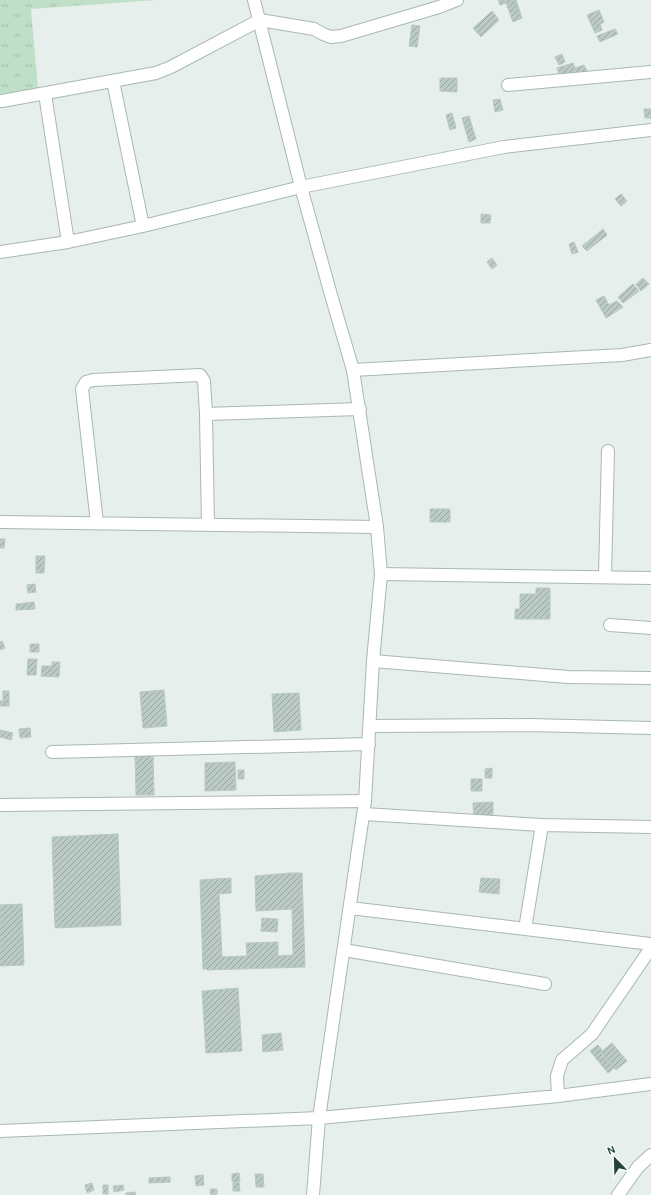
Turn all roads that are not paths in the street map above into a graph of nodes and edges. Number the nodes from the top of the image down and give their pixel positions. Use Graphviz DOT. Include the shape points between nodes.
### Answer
graph roads {
  1 [pos="254,0"];
  2 [pos="457,0"];
  3 [pos="260,20"];
  4 [pos="651,72"];
  5 [pos="113,81"];
  6 [pos="508,85"];
  7 [pos="45,94"];
  8 [pos="2,101"];
  9 [pos="651,130"];
  10 [pos="301,187"];
  11 [pos="143,226"];
  12 [pos="68,242"];
  13 [pos="0,252"];
  14 [pos="651,350"];
  15 [pos="353,370"];
  16 [pos="360,410"];
  17 [pos="206,414"];
  18 [pos="608,451"];
  19 [pos="0,522"];
  20 [pos="98,523"];
  21 [pos="208,525"];
  22 [pos="377,528"];
  23 [pos="381,574"];
  24 [pos="605,576"];
  25 [pos="651,578"];
  26 [pos="610,625"];
  27 [pos="651,628"];
  28 [pos="373,661"];
  29 [pos="651,678"];
  30 [pos="370,726"];
  31 [pos="651,728"];
  32 [pos="369,744"];
  33 [pos="52,752"];
  34 [pos="365,801"];
  35 [pos="0,805"];
  36 [pos="364,814"];
  37 [pos="542,826"];
  38 [pos="651,827"];
  39 [pos="350,908"];
  40 [pos="525,929"];
  41 [pos="651,944"];
  42 [pos="651,948"];
  43 [pos="344,950"];
  44 [pos="545,984"];
  45 [pos="651,1084"];
  46 [pos="558,1096"];
  47 [pos="319,1118"];
  48 [pos="0,1131"];
  49 [pos="651,1155"];
  50 [pos="313,1195"];
  51 [pos="618,1195"];
  1 -- 3 [label="street"];
  2 -- 3 [label="street" via="342,36 331,37 314,30"];
  3 -- 5 [label="street" via="171,67"];
  3 -- 10 [label="street"];
  4 -- 6 [label="street"];
  5 -- 7 [label="street"];
  5 -- 11 [label="street"];
  7 -- 8 [label="street"];
  7 -- 12 [label="street"];
  9 -- 10 [label="street" via="504,147"];
  10 -- 11 [label="street"];
  10 -- 15 [label="street"];
  11 -- 12 [label="street"];
  12 -- 13 [label="street"];
  14 -- 15 [label="street" via="622,355"];
  15 -- 16 [label="street"];
  16 -- 17 [label="street"];
  16 -- 22 [label="street"];
  17 -- 20 [label="street" via="204,381 200,375 86,382 82,389"];
  17 -- 21 [label="street"];
  18 -- 24 [label="street"];
  19 -- 20 [label="street"];
  20 -- 21 [label="street"];
  21 -- 22 [label="street"];
  22 -- 23 [label="street"];
  23 -- 24 [label="street"];
  23 -- 28 [label="street"];
  24 -- 25 [label="street"];
  26 -- 27 [label="street"];
  28 -- 29 [label="street" via="568,677"];
  28 -- 30 [label="street"];
  30 -- 31 [label="street" via="530,725"];
  30 -- 32 [label="street"];
  32 -- 33 [label="street"];
  32 -- 34 [label="street"];
  34 -- 35 [label="street"];
  34 -- 36 [label="street"];
  36 -- 37 [label="street"];
  36 -- 39 [label="street"];
  37 -- 38 [label="street"];
  37 -- 40 [label="street"];
  39 -- 40 [label="street"];
  39 -- 43 [label="street"];
  40 -- 41 [label="street"];
  42 -- 46 [label="street" via="592,1034 562,1060 557,1076"];
  43 -- 44 [label="street"];
  43 -- 47 [label="street"];
  45 -- 46 [label="street"];
  46 -- 47 [label="street"];
  47 -- 48 [label="street"];
  47 -- 50 [label="street"];
  49 -- 51 [label="street" via="638,1167"];
}
